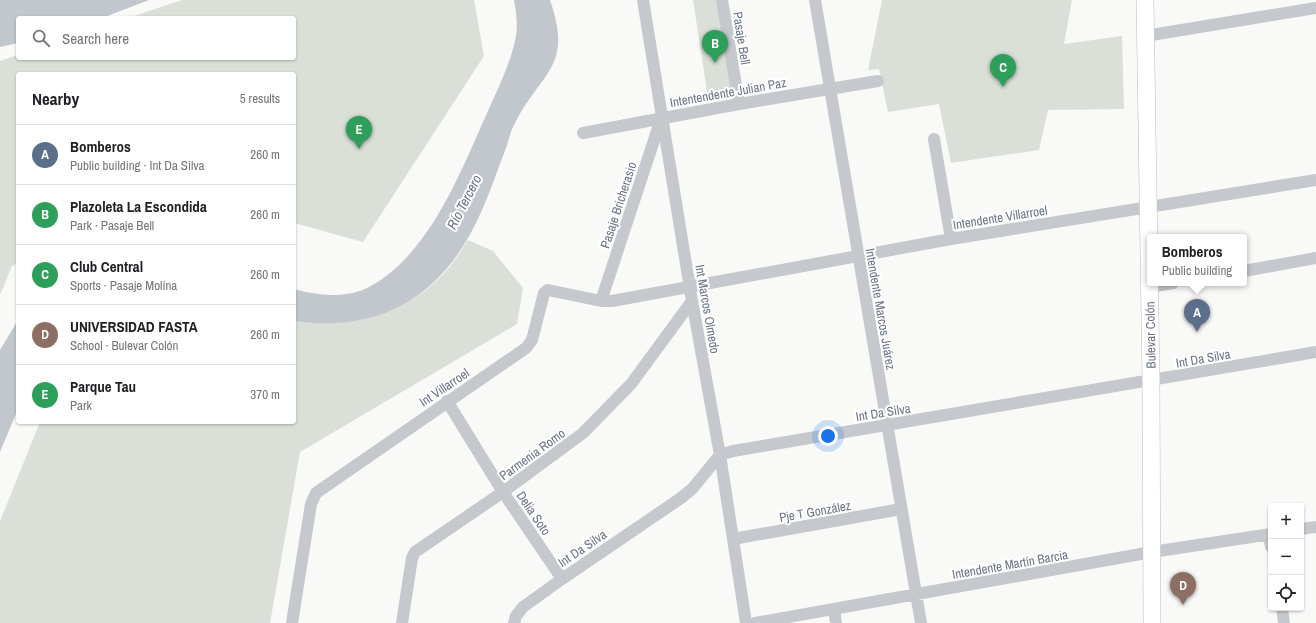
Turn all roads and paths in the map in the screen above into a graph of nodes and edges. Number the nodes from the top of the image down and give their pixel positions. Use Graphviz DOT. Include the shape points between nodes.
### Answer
graph roads {
  1 [pos="643,0"];
  2 [pos="722,0"];
  3 [pos="815,0"];
  4 [pos="1145,0"];
  5 [pos="1316,8"];
  6 [pos="1145,36"];
  7 [pos="878,81"];
  8 [pos="830,89"];
  9 [pos="739,104"];
  10 [pos="662,118"];
  11 [pos="583,132"];
  12 [pos="934,139"];
  13 [pos="1316,180"];
  14 [pos="1149,207"];
  15 [pos="1149,234"];
  16 [pos="951,239"];
  17 [pos="858,256"];
  18 [pos="1316,258"];
  19 [pos="1247,270"];
  20 [pos="1156,286"];
  21 [pos="690,287"];
  22 [pos="1150,287"];
  23 [pos="601,301"];
  24 [pos="692,301"];
  25 [pos="1316,352"];
  26 [pos="1151,381"];
  27 [pos="447,401"];
  28 [pos="887,425"];
  29 [pos="720,455"];
  30 [pos="503,492"];
  31 [pos="901,509"];
  32 [pos="1316,527"];
  33 [pos="1304,529"];
  34 [pos="1268,534"];
  35 [pos="733,540"];
  36 [pos="1152,552"];
  37 [pos="562,579"];
  38 [pos="917,596"];
  39 [pos="834,609"];
  40 [pos="1282,611"];
  41 [pos="292,623"];
  42 [pos="402,623"];
  43 [pos="514,623"];
  44 [pos="746,623"];
  45 [pos="755,623"];
  46 [pos="836,623"];
  47 [pos="921,623"];
  48 [pos="1152,623"];
  49 [pos="1284,623"];
  1 -- 10 [label="street, Int Marcos Olmedo"];
  2 -- 9 [label="street, Pasaje Bell"];
  3 -- 8 [label="street, Intendente Marcos Juárez"];
  4 -- 6 [label="main road, Bulevar Colón"];
  5 -- 6 [label="street"];
  6 -- 14 [label="main road, Bulevar Colón"];
  7 -- 8 [label="street, Intentendente Julian Paz"];
  8 -- 9 [label="street, Intentendente Julian Paz"];
  8 -- 17 [label="street, Intendente Marcos Juárez"];
  9 -- 10 [label="street, Intentendente Julian Paz"];
  10 -- 11 [label="street, Intentendente Julian Paz"];
  10 -- 21 [label="street, Int Marcos Olmedo"];
  10 -- 23 [label="street, Pasaje Bricherasio"];
  12 -- 16 [label="street"];
  13 -- 14 [label="street, Intendente Villarroel"];
  14 -- 15 [label="main road, Bulevar Colón"];
  14 -- 16 [label="street, Intendente Villarroel"];
  16 -- 17 [label="street, Intendente Villarroel"];
  17 -- 21 [label="street, Intendente Villarroel"];
  17 -- 28 [label="street, Intendente Marcos Juárez"];
  18 -- 19 [label="street"];
  20 -- 22 [label="street"];
  21 -- 23 [label="street, Int Villarroel"];
  21 -- 24 [label="street, Int Marcos Olmedo"];
  22 -- 26 [label="main road, Bulevar Colón"];
  23 -- 27 [label="street, Int Villarroel" via="548,290 544,293 532,340 526,348"];
  24 -- 29 [label="street, Int Marcos Olmedo"];
  24 -- 30 [label="street, Parmenia Romo" via="631,384 583,433"];
  25 -- 26 [label="street, Int Da Silva"];
  26 -- 28 [label="street, Int Da Silva"];
  26 -- 36 [label="main road, Bulevar Colón"];
  27 -- 30 [label="street, Delia Soto"];
  27 -- 41 [label="street, Int Villarroel" via="316,492 311,504"];
  28 -- 29 [label="street, Int Da Silva" via="732,450"];
  28 -- 31 [label="street, Intendente Marcos Juárez"];
  29 -- 35 [label="street, Int Marcos Olmedo"];
  29 -- 37 [label="street, Int Da Silva" via="692,489"];
  30 -- 37 [label="street, Delia Soto"];
  30 -- 42 [label="street, Parmenia Romo" via="415,552"];
  31 -- 35 [label="street, Pje T González"];
  31 -- 38 [label="street, Intendente Marcos Juárez"];
  32 -- 33 [label="street"];
  34 -- 36 [label="street, Intendente Martín Barcia"];
  35 -- 44 [label="street, Int Marcos Olmedo"];
  36 -- 38 [label="street, Intendente Martín Barcia"];
  36 -- 48 [label="main road, Bulevar Colón"];
  37 -- 43 [label="street, Int Da Silva" via="523,607"];
  38 -- 39 [label="street, Intendente Martín Barcia"];
  38 -- 47 [label="street, Intendente Marcos Juárez"];
  39 -- 45 [label="street, Intendente Martín Barcia"];
  39 -- 46 [label="street"];
  40 -- 49 [label="street"];
}
